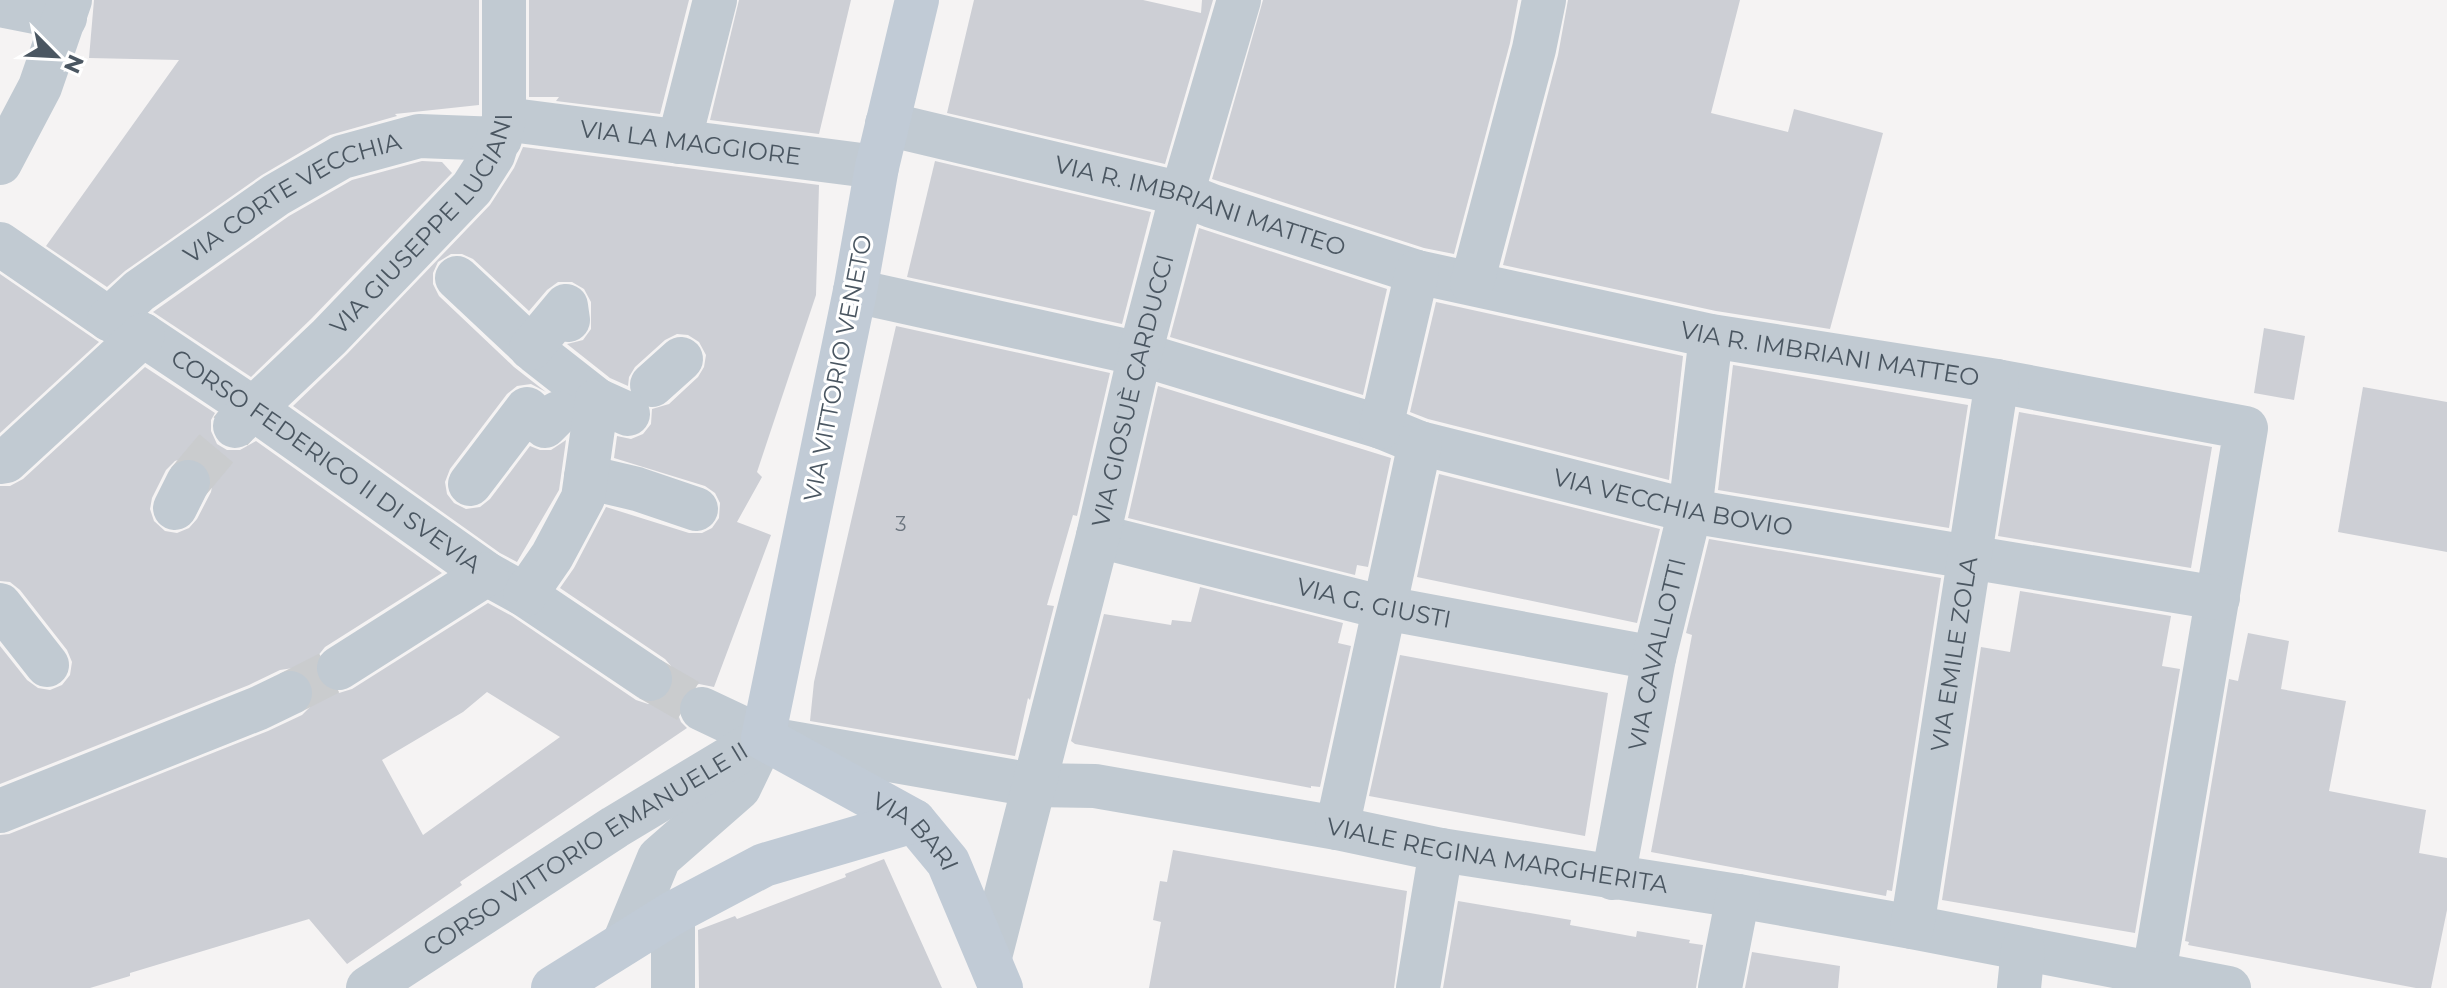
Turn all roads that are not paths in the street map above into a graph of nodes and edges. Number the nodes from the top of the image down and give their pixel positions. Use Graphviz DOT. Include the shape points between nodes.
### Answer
graph roads {
  1 [pos="504,0"];
  2 [pos="715,0"];
  3 [pos="917,0"];
  4 [pos="1239,0"];
  5 [pos="1544,0"];
  6 [pos="0,5"];
  7 [pos="68,9"];
  8 [pos="887,124"];
  9 [pos="502,129"];
  10 [pos="679,142"];
  11 [pos="0,163"];
  12 [pos="877,167"];
  13 [pos="1182,194"];
  14 [pos="0,244"];
  15 [pos="1417,272"];
  16 [pos="457,278"];
  17 [pos="1472,283"];
  18 [pos="855,291"];
  19 [pos="568,320"];
  20 [pos="126,327"];
  21 [pos="1711,336"];
  22 [pos="531,348"];
  23 [pos="1140,354"];
  24 [pos="1997,381"];
  25 [pos="611,397"];
  26 [pos="244,417"];
  27 [pos="1401,435"];
  28 [pos="0,462"];
  29 [pos="586,477"];
  30 [pos="470,484"];
  31 [pos="696,509"];
  32 [pos="1690,511"];
  33 [pos="1098,536"];
  34 [pos="1971,557"];
  35 [pos="487,574"];
  36 [pos="525,595"];
  37 [pos="2218,598"];
  38 [pos="0,605"];
  39 [pos="1385,608"];
  40 [pos="1654,658"];
  41 [pos="47,665"];
  42 [pos="339,668"];
  43 [pos="650,679"];
  44 [pos="290,693"];
  45 [pos="702,709"];
  46 [pos="763,738"];
  47 [pos="1033,785"];
  48 [pos="0,811"];
  49 [pos="914,821"];
  50 [pos="1337,828"];
  51 [pos="1441,850"];
  52 [pos="1613,878"];
  53 [pos="1738,896"];
  54 [pos="673,913"];
  55 [pos="1912,927"];
  56 [pos="624,943"];
  57 [pos="2021,968"];
  58 [pos="996,973"];
  59 [pos="2154,973"];
  60 [pos="368,988"];
  61 [pos="553,988"];
  62 [pos="673,988"];
  63 [pos="1418,988"];
  64 [pos="1720,988"];
  65 [pos="2229,988"];
  1 -- 9 [label="street, VIA GIUSEPPE LUCIANI"];
  2 -- 10 [label="street"];
  3 -- 8 [label="main road, VIA VITTORIO VENETO"];
  4 -- 13 [label="street, VIA GIOSUÈ CARDUCCI"];
  5 -- 17 [label="street"];
  6 -- 7 [label="street"];
  7 -- 11 [label="street" via="40,87"];
  8 -- 12 [label="main road, VIA VITTORIO VENETO"];
  8 -- 13 [label="street, VIA R. IMBRIANI MATTEO"];
  9 -- 10 [label="street, VIA LA MAGGIORE"];
  9 -- 20 [label="street, VIA CORTE VECCHIA" via="419,136 342,157 139,291"];
  9 -- 26 [label="street, VIA GIUSEPPE LUCIANI" via="472,188"];
  10 -- 12 [label="street, VIA LA MAGGIORE"];
  12 -- 18 [label="main road, VIA VITTORIO VENETO"];
  13 -- 15 [label="street, VIA R. IMBRIANI MATTEO"];
  13 -- 23 [label="street, VIA GIOSUÈ CARDUCCI"];
  14 -- 20 [label="street, CORSO FEDERICO II DI SVEVIA"];
  15 -- 17 [label="street, VIA R. IMBRIANI MATTEO"];
  15 -- 27 [label="street"];
  16 -- 22 [label="street"];
  17 -- 21 [label="street, VIA R. IMBRIANI MATTEO"];
  18 -- 23 [label="street, VIA VECCHIA BOVIO"];
  18 -- 46 [label="main road, VIA VITTORIO VENETO"];
  19 -- 22 [label="street" via="566,306"];
  20 -- 26 [label="street, CORSO FEDERICO II DI SVEVIA"];
  20 -- 28 [label="street, VIA CORTE VECCHIA"];
  21 -- 24 [label="street, VIA R. IMBRIANI MATTEO"];
  21 -- 32 [label="street, VIA CAVALLOTTI"];
  22 -- 25 [label="street"];
  23 -- 27 [label="street, VIA VECCHIA BOVIO"];
  23 -- 33 [label="street, VIA GIOSUÈ CARDUCCI"];
  24 -- 34 [label="street, VIA EMILE ZOLA"];
  24 -- 37 [label="street, VIA R. IMBRIANI MATTEO" via="2246,428"];
  25 -- 29 [label="street"];
  25 -- 30 [label="street" via="545,426 527,409"];
  26 -- 35 [label="street, CORSO FEDERICO II DI SVEVIA"];
  27 -- 32 [label="street, VIA VECCHIA BOVIO"];
  27 -- 39 [label="street"];
  29 -- 31 [label="street"];
  29 -- 36 [label="street" via="583,498"];
  32 -- 34 [label="street, VIA VECCHIA BOVIO"];
  32 -- 40 [label="street, VIA CAVALLOTTI"];
  33 -- 39 [label="street, VIA G. GIUSTI"];
  33 -- 47 [label="street, VIA GIOSUÈ CARDUCCI"];
  34 -- 37 [label="street, VIA VECCHIA BOVIO"];
  34 -- 55 [label="street, VIA EMILE ZOLA"];
  35 -- 36 [label="street, CORSO FEDERICO II DI SVEVIA"];
  35 -- 42 [label="street"];
  36 -- 43 [label="street, CORSO FEDERICO II DI SVEVIA"];
  37 -- 59 [label="street, VIA R. IMBRIANI MATTEO"];
  38 -- 41 [label="street"];
  39 -- 40 [label="street, VIA G. GIUSTI"];
  39 -- 50 [label="street"];
  40 -- 52 [label="street, VIA CAVALLOTTI"];
  44 -- 48 [label="street"];
  45 -- 46 [label="street"];
  46 -- 47 [label="street, VIALE REGINA MARGHERITA"];
  46 -- 49 [label="main road, VIA BARI"];
  46 -- 56 [label="street" via="739,788 659,858"];
  46 -- 60 [label="street, CORSO VITTORIO EMANUELE II"];
  47 -- 50 [label="street, VIALE REGINA MARGHERITA" via="1095,786"];
  47 -- 58 [label="street, VIA GIOSUÈ CARDUCCI"];
  49 -- 54 [label="main road" via="764,865"];
  49 -- 58 [label="main road, VIA BARI" via="948,862"];
  50 -- 51 [label="street, VIALE REGINA MARGHERITA"];
  51 -- 52 [label="street, VIALE REGINA MARGHERITA"];
  51 -- 63 [label="street"];
  52 -- 53 [label="street, VIALE REGINA MARGHERITA"];
  53 -- 55 [label="street, VIALE REGINA MARGHERITA"];
  53 -- 64 [label="street"];
  54 -- 56 [label="main road"];
  54 -- 62 [label="street"];
  55 -- 57 [label="street, VIALE REGINA MARGHERITA"];
  56 -- 61 [label="main road"];
  57 -- 59 [label="street, VIALE REGINA MARGHERITA"];
  59 -- 65 [label="street, VIALE REGINA MARGHERITA"];
}
